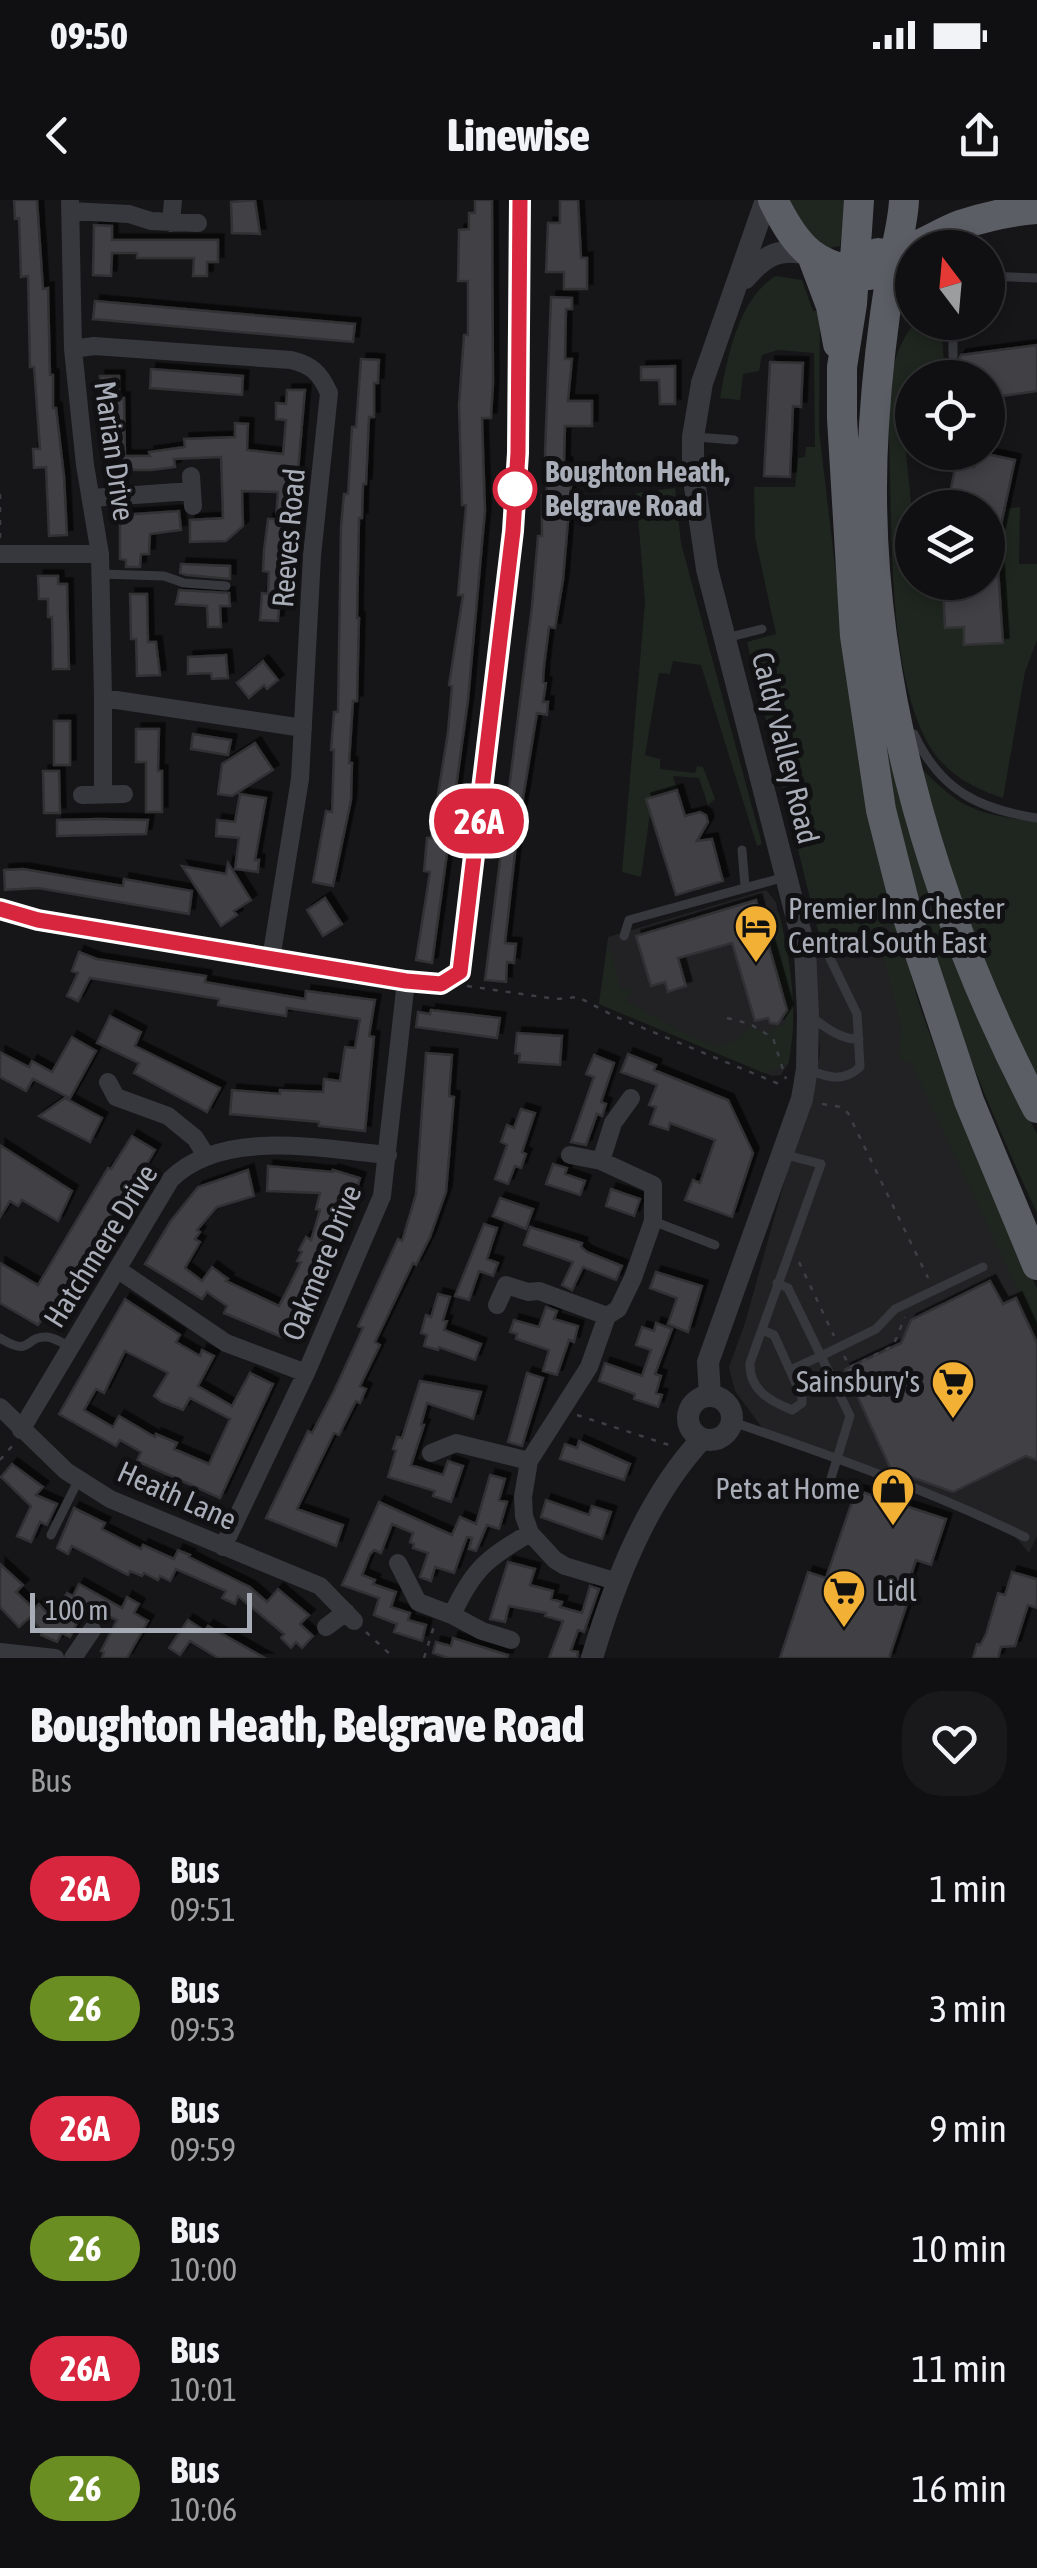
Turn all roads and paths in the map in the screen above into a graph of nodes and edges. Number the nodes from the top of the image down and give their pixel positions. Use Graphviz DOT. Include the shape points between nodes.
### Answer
graph roads {
  1 [pos="173,200"];
  2 [pos="520,200"];
  3 [pos="770,200"];
  4 [pos="887,200"];
  5 [pos="904,200"];
  6 [pos="1026,200"];
  7 [pos="70,206"];
  8 [pos="1037,206"];
  9 [pos="978,220"];
  10 [pos="172,223"];
  11 [pos="198,223"];
  12 [pos="968,230"];
  13 [pos="878,247"];
  14 [pos="812,257"];
  15 [pos="1005,277"];
  16 [pos="1037,278"];
  17 [pos="736,288"];
  18 [pos="953,340"];
  19 [pos="73,349"];
  20 [pos="953,356"];
  21 [pos="842,367"];
  22 [pos="694,437"];
  23 [pos="734,440"];
  24 [pos="192,491"];
  25 [pos="0,494"];
  26 [pos="92,498"];
  27 [pos="0,554"];
  28 [pos="100,554"];
  29 [pos="100,574"];
  30 [pos="226,586"];
  31 [pos="762,629"];
  32 [pos="726,638"];
  33 [pos="893,691"];
  34 [pos="103,698"];
  35 [pos="303,728"];
  36 [pos="82,794"];
  37 [pos="102,794"];
  38 [pos="124,794"];
  39 [pos="1037,818"];
  40 [pos="742,850"];
  41 [pos="787,877"];
  42 [pos="745,886"];
  43 [pos="0,909"];
  44 [pos="624,936"];
  45 [pos="805,950"];
  46 [pos="271,959"];
  47 [pos="452,980"];
  48 [pos="406,981"];
  49 [pos="808,1014"];
  50 [pos="727,1018"];
  51 [pos="860,1039"];
  52 [pos="807,1070"];
  53 [pos="796,1093"];
  54 [pos="112,1097"];
  55 [pos="631,1098"];
  56 [pos="1037,1108"];
  57 [pos="783,1154"];
  58 [pos="388,1155"];
  59 [pos="570,1156"];
  60 [pos="207,1157"];
  61 [pos="601,1161"];
  62 [pos="653,1222"];
  63 [pos="715,1245"];
  64 [pos="789,1252"];
  65 [pos="1037,1265"];
  66 [pos="983,1266"];
  67 [pos="512,1267"];
  68 [pos="117,1269"];
  69 [pos="777,1283"];
  70 [pos="506,1286"];
  71 [pos="934,1290"];
  72 [pos="497,1305"];
  73 [pos="607,1316"];
  74 [pos="904,1318"];
  75 [pos="762,1330"];
  76 [pos="0,1338"];
  77 [pos="70,1347"];
  78 [pos="840,1347"];
  79 [pos="821,1356"];
  80 [pos="790,1370"];
  81 [pos="306,1373"];
  82 [pos="710,1394"];
  83 [pos="0,1407"];
  84 [pos="563,1411"];
  85 [pos="733,1422"];
  86 [pos="22,1431"];
  87 [pos="696,1446"];
  88 [pos="432,1453"];
  89 [pos="838,1458"];
  90 [pos="0,1460"];
  91 [pos="529,1461"];
  92 [pos="80,1480"];
  93 [pos="825,1498"];
  94 [pos="530,1532"];
  95 [pos="51,1535"];
  96 [pos="1025,1537"];
  97 [pos="223,1547"];
  98 [pos="398,1564"];
  99 [pos="618,1582"];
  100 [pos="452,1615"];
  101 [pos="350,1617"];
  102 [pos="326,1627"];
  103 [pos="92,1630"];
  104 [pos="511,1640"];
  105 [pos="0,1652"];
  106 [pos="55,1658"];
  107 [pos="73,1658"];
  108 [pos="394,1658"];
  109 [pos="424,1658"];
  110 [pos="592,1658"];
  1 -- 10 [label="street"];
  2 -- 47 [label="street" via="513,531 462,961"];
  3 -- 14 [label="highway"];
  3 -- 17 [label="street, Caldy Valley Road"];
  4 -- 13 [label="highway"];
  5 -- 13 [label="highway"];
  6 -- 8 [label="highway"];
  7 -- 10 [label="street, Marian Drive"];
  7 -- 19 [label="street, Marian Drive"];
  8 -- 9 [label="highway"];
  9 -- 12 [label="highway"];
  9 -- 13 [label="highway"];
  10 -- 11 [label="street, Marian Drive"];
  13 -- 14 [label="highway" via="827,266"];
  13 -- 21 [label="highway"];
  13 -- 33 [label="highway" via="874,522"];
  14 -- 17 [label="street, Caldy Valley Road" via="776,252"];
  14 -- 21 [label="highway" via="831,306"];
  15 -- 16 [label="lane"];
  17 -- 22 [label="street, Caldy Valley Road" via="702,383"];
  18 -- 20 [label="lane"];
  19 -- 26 [label="street, Marian Drive"];
  19 -- 35 [label="street, Reeves Road" via="291,360 321,375 329,417 312,556"];
  21 -- 65 [label="highway" via="854,636 881,810 909,921 969,1101"];
  22 -- 23 [label="lane"];
  22 -- 32 [label="street, Caldy Valley Road" via="698,517"];
  24 -- 26 [label="street"];
  25 -- 27 [label="path"];
  26 -- 28 [label="street, Marian Drive"];
  27 -- 28 [label="street"];
  28 -- 29 [label="street, Marian Drive"];
  29 -- 30 [label="lane"];
  29 -- 34 [label="street, Marian Drive"];
  31 -- 32 [label="lane"];
  32 -- 41 [label="street, Caldy Valley Road"];
  33 -- 39 [label="lane" via="922,751 956,792 980,805"];
  33 -- 56 [label="highway" via="921,819 960,938"];
  34 -- 35 [label="street"];
  34 -- 37 [label="street, Marian Drive"];
  35 -- 46 [label="street, Reeves Road"];
  36 -- 37 [label="street"];
  37 -- 38 [label="street"];
  40 -- 42 [label="lane"];
  41 -- 42 [label="lane"];
  41 -- 45 [label="street, Caldy Valley Road"];
  42 -- 44 [label="lane" via="629,920"];
  43 -- 46 [label="street"];
  45 -- 49 [label="street, Caldy Valley Road"];
  45 -- 51 [label="lane" via="824,948 857,1014"];
  46 -- 48 [label="street"];
  47 -- 48 [label="street"];
  47 -- 53 [label="path" via="578,998"];
  48 -- 58 [label="street, Oakmere Drive"];
  49 -- 51 [label="lane" via="849,1040"];
  49 -- 52 [label="street, Caldy Valley Road"];
  50 -- 53 [label="path" via="773,1038"];
  51 -- 52 [label="lane" via="855,1078"];
  52 -- 53 [label="street, Caldy Valley Road"];
  53 -- 57 [label="street, Caldy Valley Road"];
  53 -- 71 [label="path" via="848,1113"];
  54 -- 60 [label="street" via="168,1116"];
  55 -- 61 [label="street" via="613,1123"];
  57 -- 64 [label="lane" via="821,1164"];
  57 -- 82 [label="street, Caldy Valley Road" via="708,1362"];
  58 -- 60 [label="street, Hatchmere Drive" via="284,1145"];
  58 -- 81 [label="street, Oakmere Drive" via="373,1222"];
  59 -- 61 [label="street"];
  60 -- 68 [label="street, Hatchmere Drive" via="171,1180"];
  61 -- 62 [label="street" via="653,1185"];
  62 -- 63 [label="lane"];
  62 -- 73 [label="street" via="618,1309"];
  64 -- 69 [label="lane"];
  64 -- 78 [label="path" via="798,1258"];
  66 -- 71 [label="lane"];
  67 -- 70 [label="street"];
  68 -- 77 [label="street, Hatchmere Drive"];
  68 -- 81 [label="street" via="226,1342"];
  69 -- 75 [label="lane"];
  69 -- 79 [label="lane" via="788,1288"];
  70 -- 72 [label="street"];
  70 -- 73 [label="street"];
  71 -- 78 [label="lane"];
  73 -- 84 [label="street" via="589,1367"];
  74 -- 78 [label="path" via="893,1346 850,1367"];
  75 -- 80 [label="lane" via="774,1335"];
  75 -- 80 [label="lane" via="749,1371 760,1393 792,1410 802,1397"];
  76 -- 77 [label="lane" via="16,1348 50,1337"];
  77 -- 86 [label="street, Hatchmere Drive"];
  78 -- 79 [label="lane"];
  79 -- 80 [label="lane"];
  79 -- 89 [label="lane" via="850,1416"];
  81 -- 97 [label="street, Oakmere Drive"];
  82 -- 85 [label="street" via="723,1398"];
  82 -- 87 [label="street, Caldy Valley Road" via="688,1413"];
  83 -- 86 [label="street, Heath Lane"];
  84 -- 87 [label="path"];
  84 -- 91 [label="street"];
  85 -- 87 [label="street" via="722,1438"];
  85 -- 89 [label="lane"];
  86 -- 90 [label="path"];
  86 -- 92 [label="street, Heath Lane"];
  87 -- 99 [label="street" via="662,1491"];
  88 -- 91 [label="street" via="456,1443"];
  89 -- 93 [label="lane"];
  89 -- 96 [label="lane"];
  91 -- 94 [label="street" via="523,1497"];
  92 -- 95 [label="lane"];
  92 -- 97 [label="street, Heath Lane"];
  94 -- 99 [label="street" via="565,1566"];
  94 -- 100 [label="street" via="489,1556"];
  97 -- 101 [label="street, Heath Lane" via="320,1586"];
  98 -- 100 [label="street" via="418,1602"];
  99 -- 110 [label="street"];
  100 -- 104 [label="street"];
  100 -- 109 [label="path" via="436,1620"];
  101 -- 102 [label="street"];
  101 -- 108 [label="path"];
  103 -- 107 [label="street"];
  105 -- 106 [label="street"];
}
